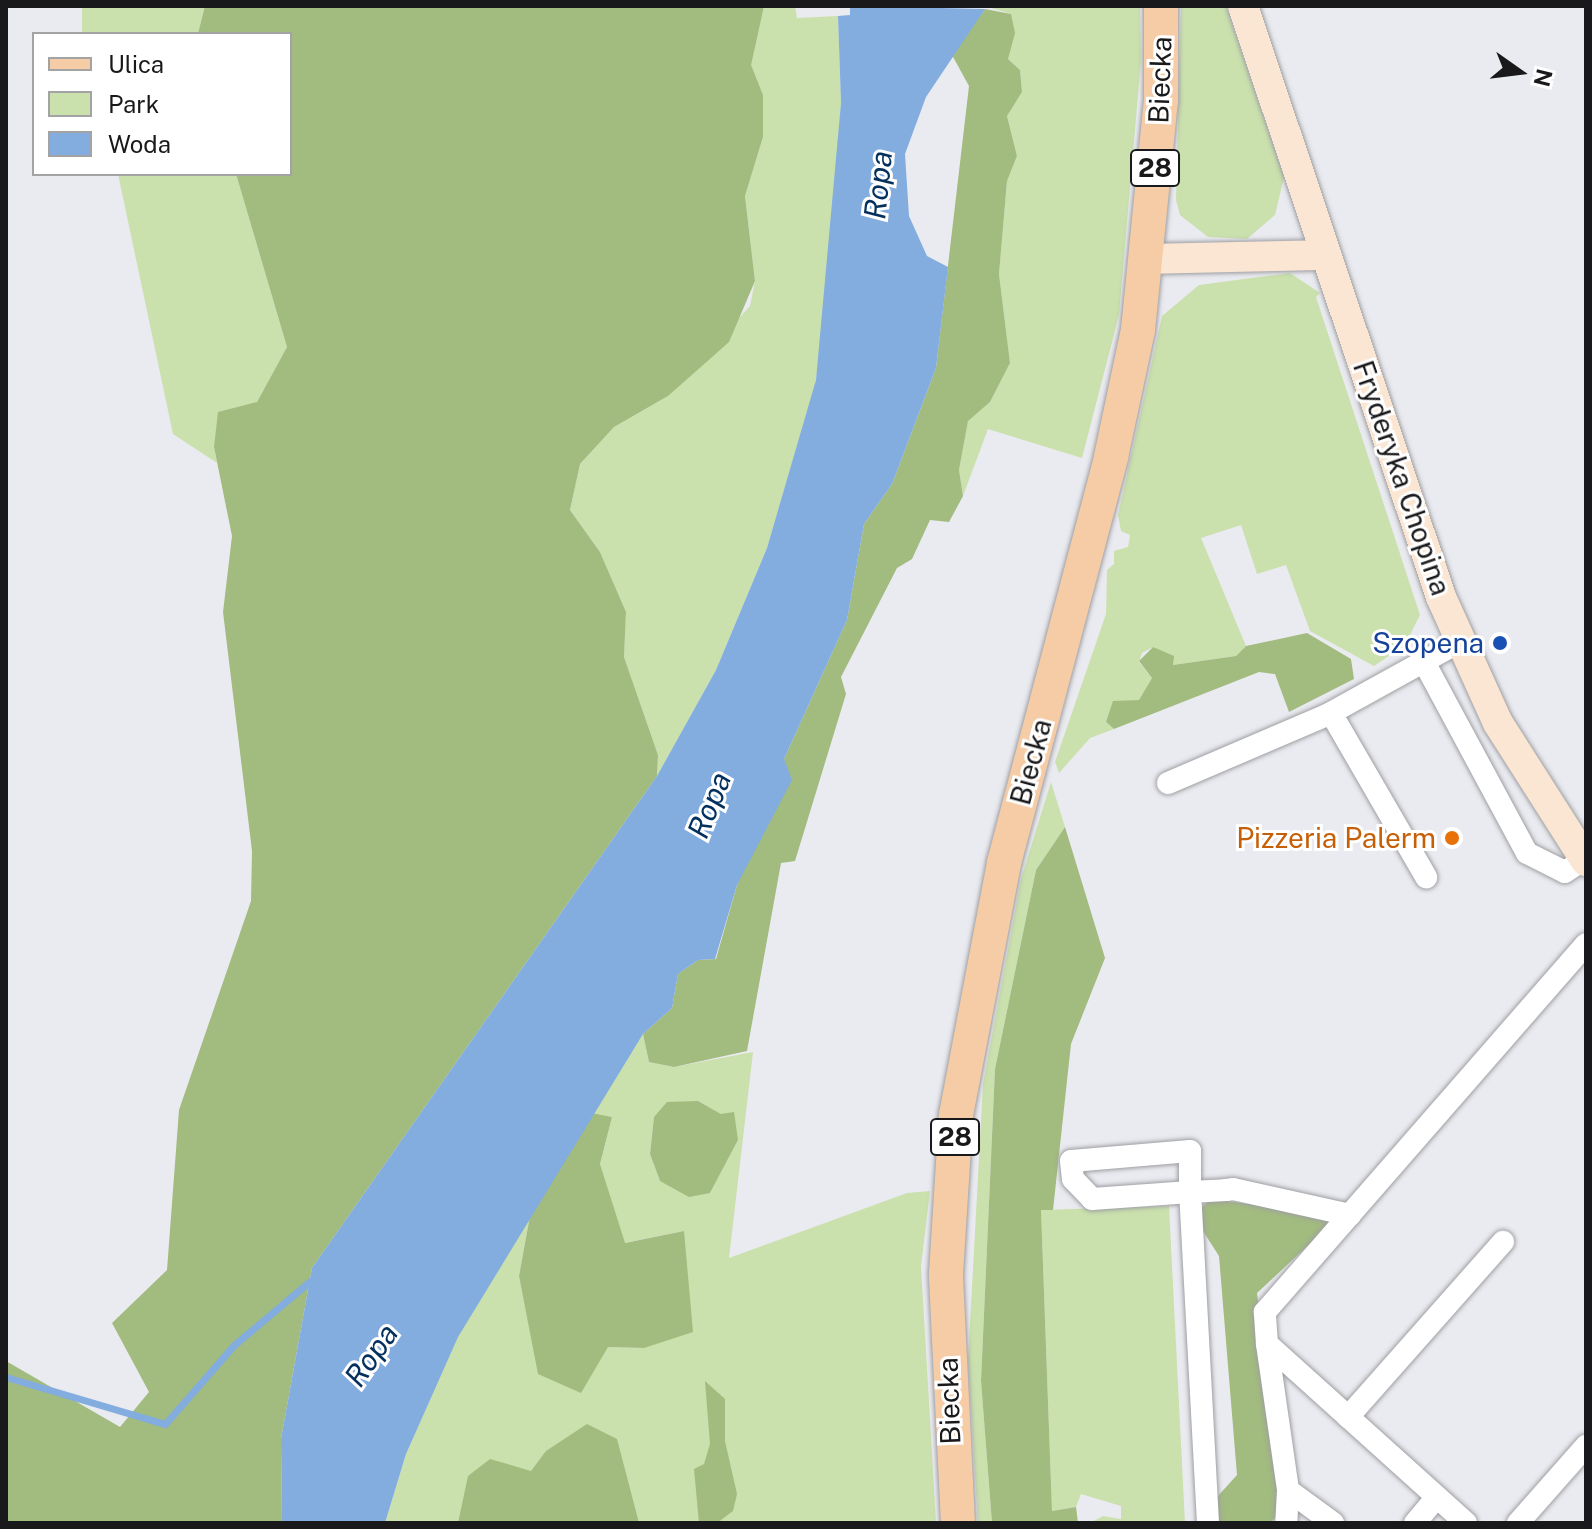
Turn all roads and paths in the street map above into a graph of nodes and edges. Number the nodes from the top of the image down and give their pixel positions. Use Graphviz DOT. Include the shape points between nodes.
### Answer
graph roads {
  1 [pos="1161,6"];
  2 [pos="1243,6"];
  3 [pos="1326,255"];
  4 [pos="1148,259"];
  5 [pos="1461,641"];
  6 [pos="1424,662"];
  7 [pos="1331,713"];
  8 [pos="1168,783"];
  9 [pos="1585,860"];
  10 [pos="1426,877"];
  11 [pos="1586,944"];
  12 [pos="1190,1192"];
  13 [pos="1350,1215"];
  14 [pos="1503,1242"];
  15 [pos="1267,1344"];
  16 [pos="1348,1417"];
  17 [pos="1586,1446"];
  18 [pos="1288,1490"];
  19 [pos="1437,1497"];
  20 [pos="958,1523"];
  21 [pos="1208,1523"];
  22 [pos="1286,1523"];
  23 [pos="1333,1523"];
  24 [pos="1415,1523"];
  25 [pos="1466,1523"];
  26 [pos="1518,1523"];
  1 -- 4 [label="main road, Biecka / 28"];
  2 -- 3 [label="street, Fryderyka Chopina"];
  3 -- 4 [label="street"];
  3 -- 5 [label="street, Fryderyka Chopina"];
  4 -- 20 [label="main road, Biecka / 28" via="1111,457 1004,863 956,1115 946,1274"];
  5 -- 6 [label="street"];
  5 -- 9 [label="street, Fryderyka Chopina" via="1498,723"];
  6 -- 7 [label="street"];
  6 -- 9 [label="street" via="1527,853 1565,872"];
  7 -- 8 [label="street"];
  7 -- 10 [label="street"];
  11 -- 13 [label="street"];
  12 -- 12 [label="street" via="1092,1199 1073,1179 1071,1161 1190,1151"];
  12 -- 13 [label="street" via="1233,1189"];
  12 -- 21 [label="street"];
  13 -- 15 [label="street" via="1265,1312"];
  14 -- 16 [label="street"];
  15 -- 16 [label="street"];
  15 -- 18 [label="street"];
  16 -- 19 [label="street"];
  17 -- 26 [label="street"];
  18 -- 22 [label="street"];
  18 -- 23 [label="street"];
  19 -- 24 [label="street"];
  19 -- 25 [label="street"];
}
